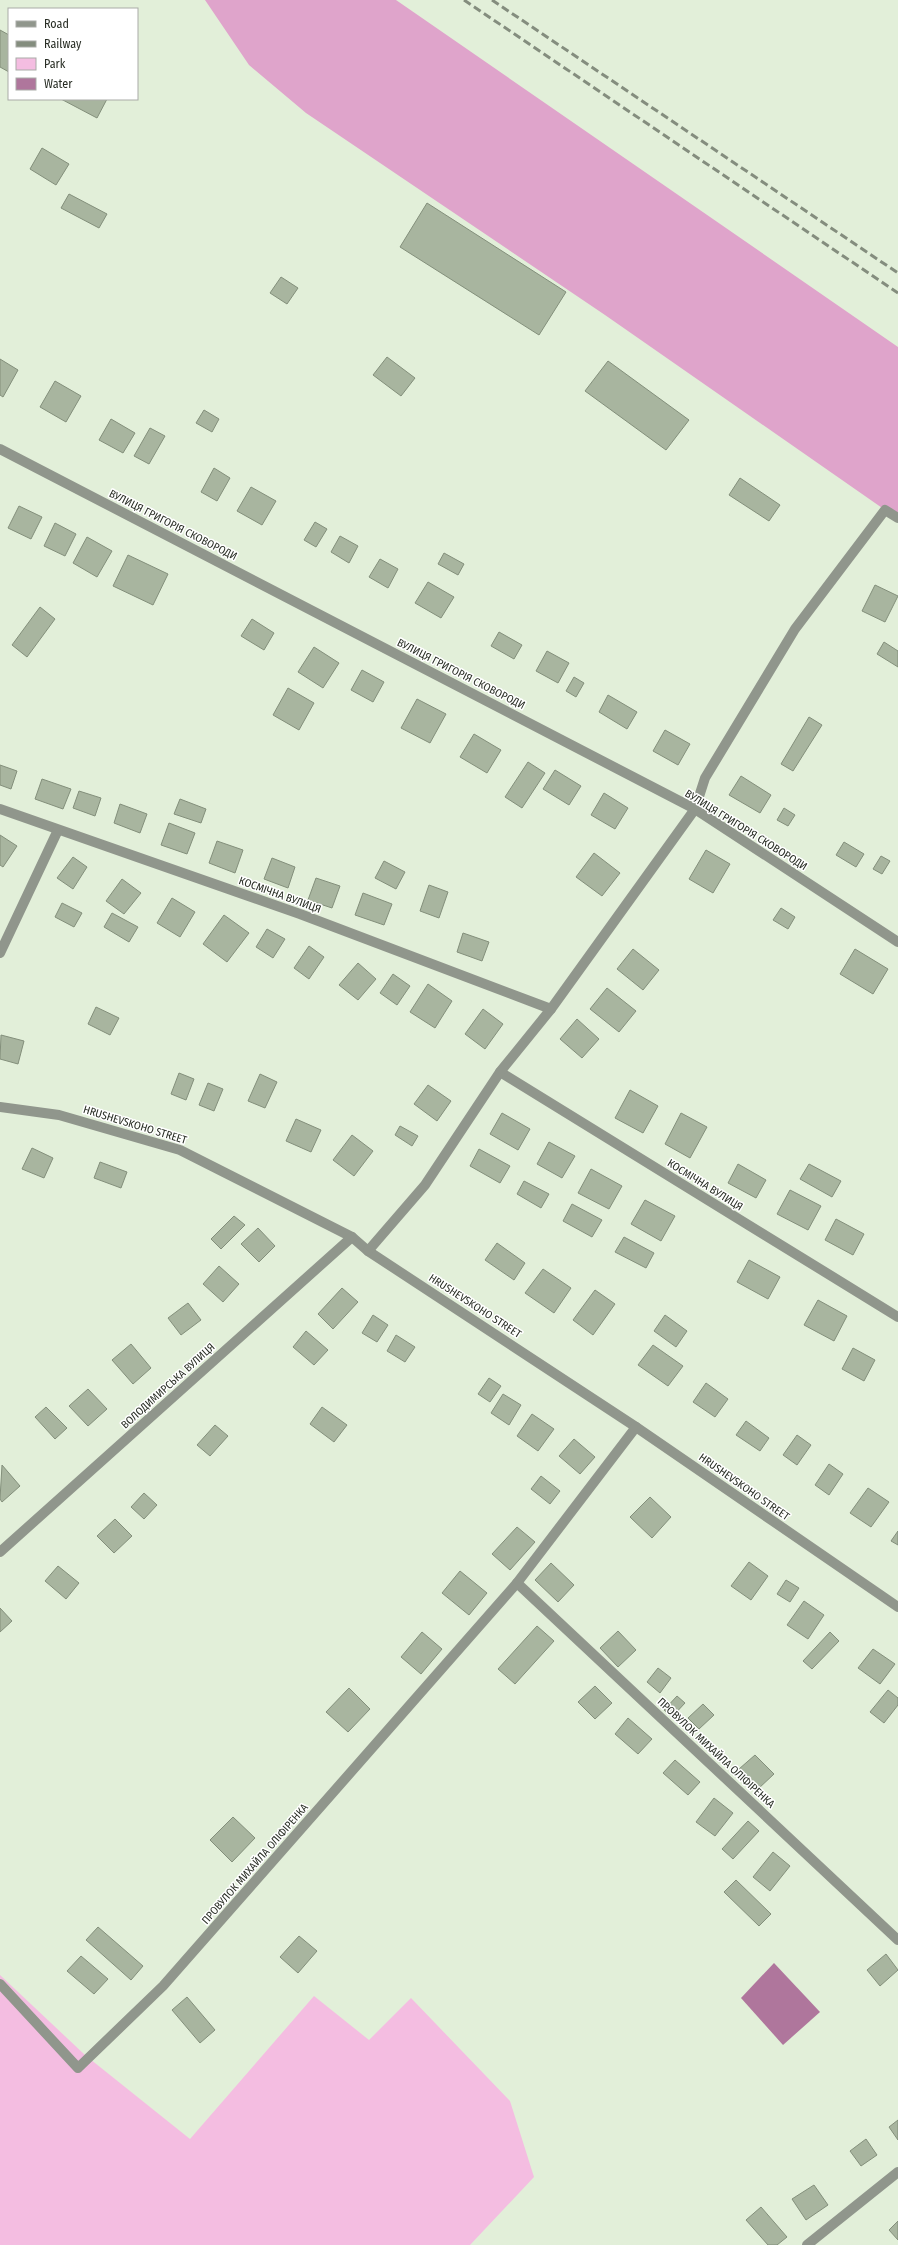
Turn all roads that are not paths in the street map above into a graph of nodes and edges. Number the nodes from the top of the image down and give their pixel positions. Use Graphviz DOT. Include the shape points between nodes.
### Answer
graph roads {
  1 [pos="0,449"];
  2 [pos="898,518"];
  3 [pos="0,809"];
  4 [pos="695,809"];
  5 [pos="58,830"];
  6 [pos="898,942"];
  7 [pos="0,953"];
  8 [pos="551,1009"];
  9 [pos="500,1072"];
  10 [pos="0,1107"];
  11 [pos="352,1237"];
  12 [pos="368,1251"];
  13 [pos="898,1317"];
  14 [pos="636,1427"];
  15 [pos="0,1552"];
  16 [pos="517,1583"];
  17 [pos="898,1607"];
  18 [pos="898,1940"];
  19 [pos="0,1984"];
  20 [pos="898,2172"];
  21 [pos="807,2245"];
  1 -- 4 [label="street, ВУЛИЦЯ ГРИГОРІЯ СКОВОРОДИ"];
  2 -- 4 [label="street" via="885,510 795,629 705,778"];
  3 -- 5 [label="street, КОСМІЧНА ВУЛИЦЯ"];
  4 -- 6 [label="street, ВУЛИЦЯ ГРИГОРІЯ СКОВОРОДИ"];
  4 -- 8 [label="street"];
  5 -- 7 [label="street"];
  5 -- 8 [label="street, КОСМІЧНА ВУЛИЦЯ" via="300,914"];
  8 -- 9 [label="street"];
  9 -- 12 [label="street" via="424,1185"];
  9 -- 13 [label="street, КОСМІЧНА ВУЛИЦЯ"];
  10 -- 11 [label="street, HRUSHEVSKOHO STREET" via="59,1115 180,1150"];
  11 -- 12 [label="street, HRUSHEVSKOHO STREET"];
  11 -- 15 [label="street, ВОЛОДИМИРСЬКА ВУЛИЦЯ"];
  12 -- 14 [label="street, HRUSHEVSKOHO STREET"];
  14 -- 16 [label="street, ПРОВУЛОК МИХАЙЛА ОЛІФІРЕНКА"];
  14 -- 17 [label="street, HRUSHEVSKOHO STREET"];
  16 -- 18 [label="street, ПРОВУЛОК МИХАЙЛА ОЛІФІРЕНКА"];
  16 -- 19 [label="street, ПРОВУЛОК МИХАЙЛА ОЛІФІРЕНКА" via="163,1986 78,2068"];
  20 -- 21 [label="street"];
}
